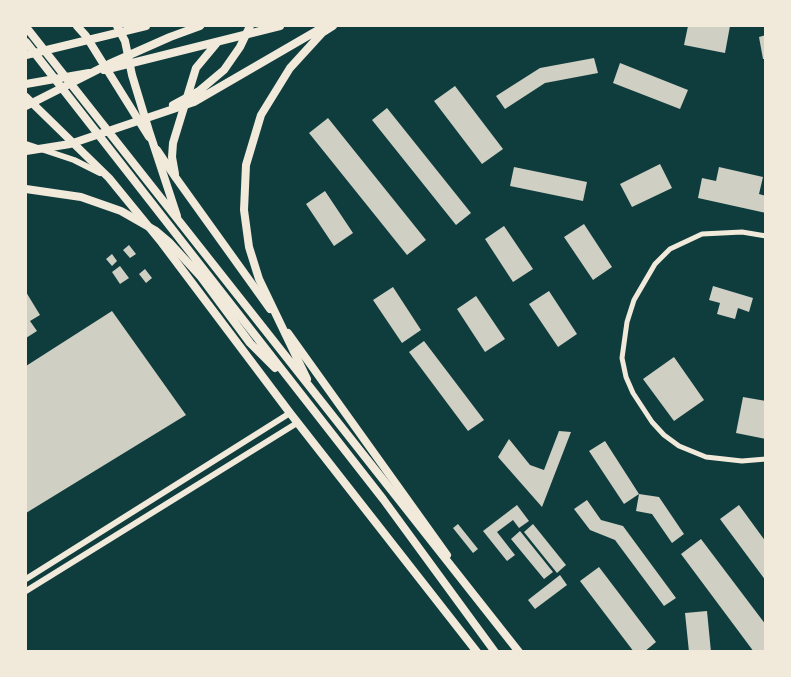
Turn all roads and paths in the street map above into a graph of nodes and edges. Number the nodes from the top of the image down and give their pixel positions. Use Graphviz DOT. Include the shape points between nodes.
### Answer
graph roads {
  1 [pos="77,26"];
  2 [pos="117,26"];
  3 [pos="146,26"];
  4 [pos="200,26"];
  5 [pos="250,26"];
  6 [pos="280,26"];
  7 [pos="325,26"];
  8 [pos="333,26"];
  9 [pos="26,27"];
  10 [pos="26,42"];
  11 [pos="216,43"];
  12 [pos="26,55"];
  13 [pos="106,70"];
  14 [pos="26,84"];
  15 [pos="26,97"];
  16 [pos="26,106"];
  17 [pos="155,116"];
  18 [pos="26,144"];
  19 [pos="26,151"];
  20 [pos="109,178"];
  21 [pos="176,178"];
  22 [pos="26,189"];
  23 [pos="179,222"];
  24 [pos="765,236"];
  25 [pos="313,393"];
  26 [pos="306,400"];
  27 [pos="290,413"];
  28 [pos="297,423"];
  29 [pos="765,459"];
  30 [pos="26,579"];
  31 [pos="469,589"];
  32 [pos="26,591"];
  33 [pos="477,651"];
  34 [pos="495,651"];
  35 [pos="519,651"];
  1 -- 13 [label="main road"];
  2 -- 23 [label="highway" via="125,41 132,75"];
  3 -- 12 [label="highway"];
  4 -- 16 [label="highway" via="119,59"];
  5 -- 17 [label="highway" via="224,70 199,91"];
  6 -- 11 [label="main road"];
  7 -- 17 [label="highway" via="194,102"];
  8 -- 25 [label="highway" via="290,68 261,115 246,165 244,210 249,247 259,279"];
  9 -- 23 [label="highway"];
  10 -- 26 [label="highway"];
  11 -- 13 [label="main road"];
  11 -- 21 [label="main road" via="196,68 173,143"];
  13 -- 14 [label="main road"];
  13 -- 21 [label="main road"];
  15 -- 20 [label="main road"];
  17 -- 19 [label="highway" via="70,144"];
  18 -- 20 [label="street" via="90,166"];
  20 -- 27 [label="main road"];
  21 -- 31 [label="main road"];
  22 -- 26 [label="highway" via="81,197 121,211 156,231 201,277 250,343"];
  23 -- 25 [label="highway"];
  24 -- 29 [label="street" via="742,232 702,234 670,249 655,264 634,300 622,358 633,393 652,423 672,441 706,457"];
  25 -- 31 [label="highway"];
  26 -- 34 [label="highway"];
  27 -- 28 [label="main road"];
  27 -- 30 [label="street"];
  28 -- 32 [label="street"];
  28 -- 33 [label="main road"];
  31 -- 35 [label="highway"];
}
